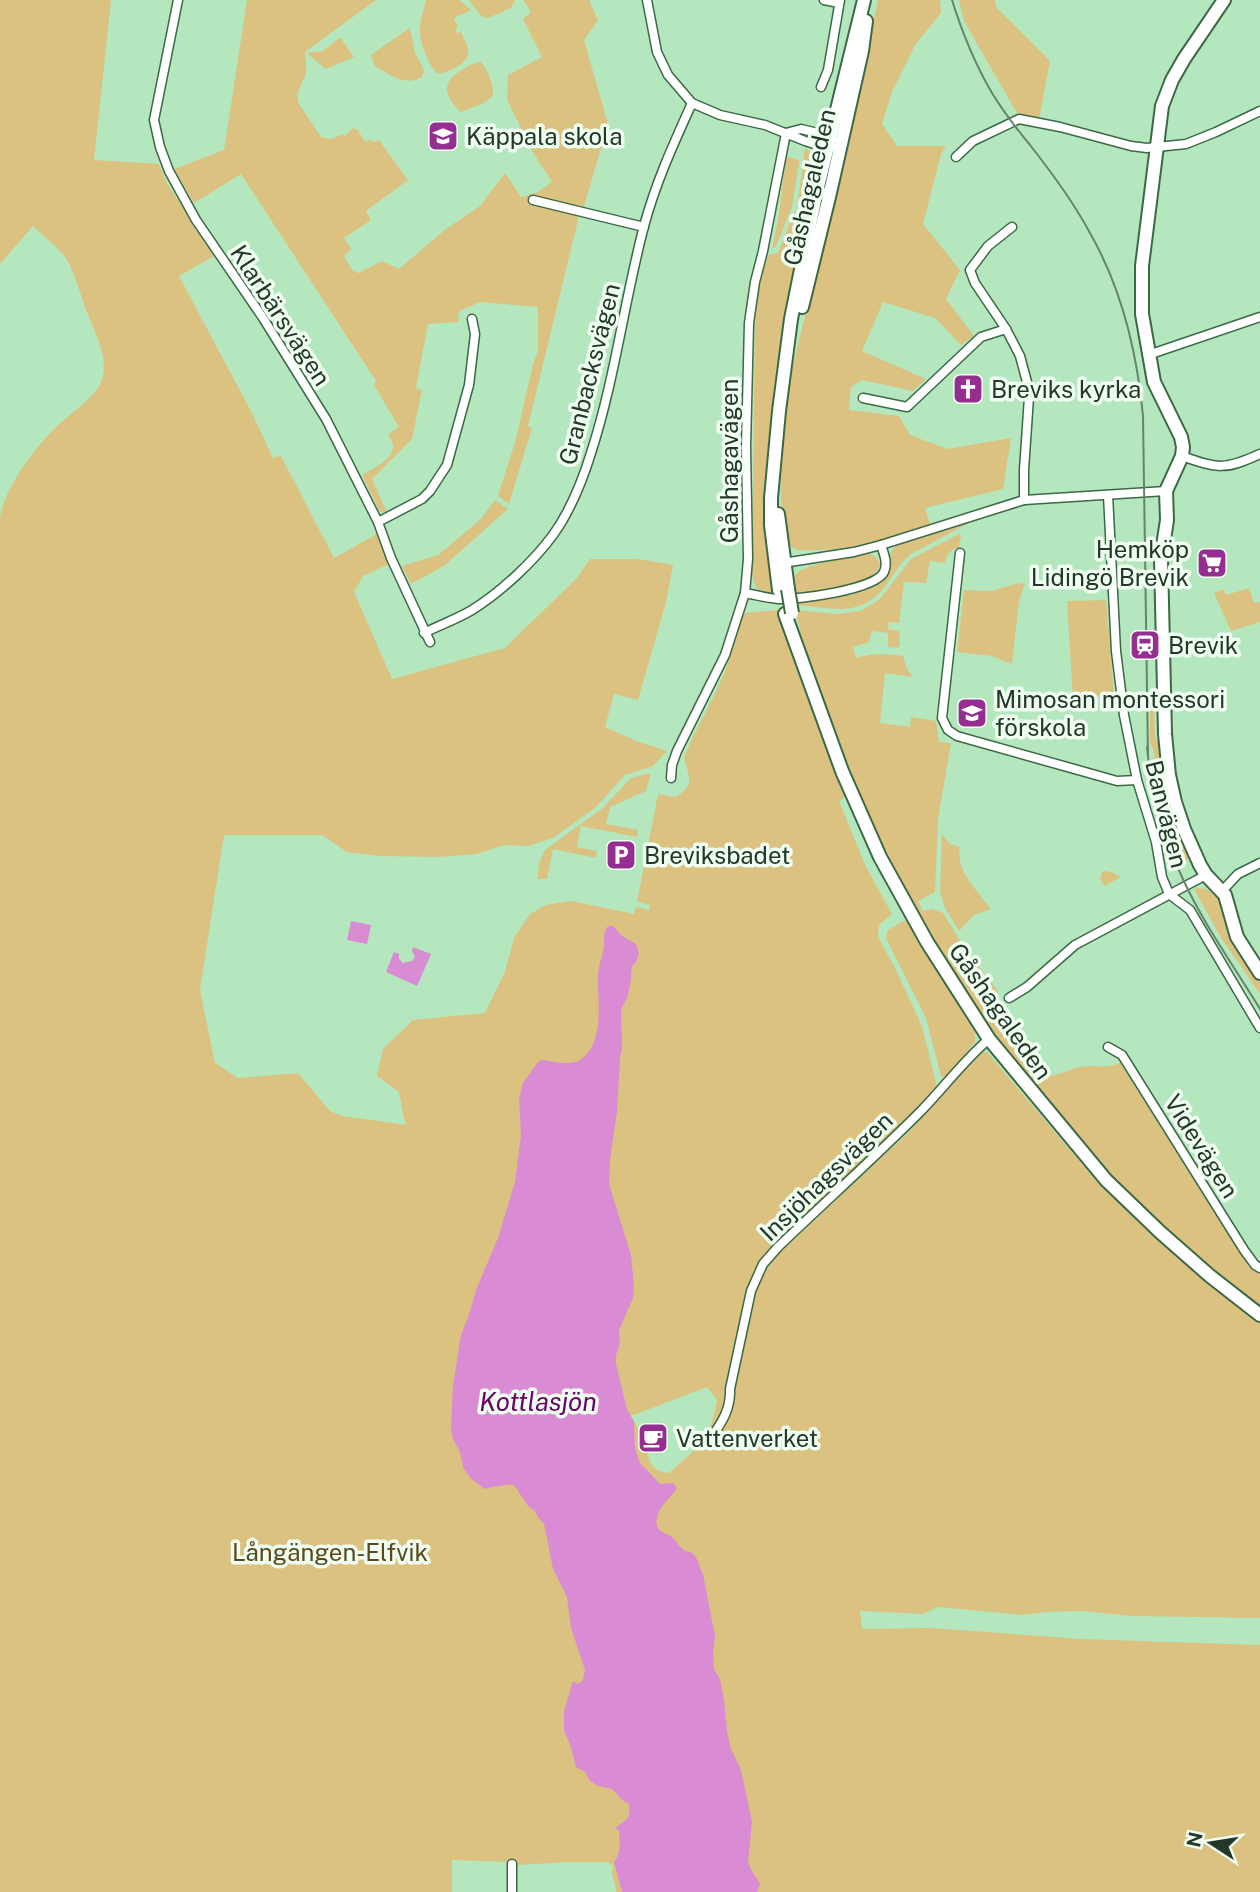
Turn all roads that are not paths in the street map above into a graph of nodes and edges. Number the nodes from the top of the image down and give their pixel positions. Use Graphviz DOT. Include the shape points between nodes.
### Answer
graph roads {
  1 [pos="178,0"];
  2 [pos="647,0"];
  3 [pos="824,0"];
  4 [pos="864,0"];
  5 [pos="869,0"];
  6 [pos="1224,0"];
  7 [pos="840,2"];
  8 [pos="821,87"];
  9 [pos="692,103"];
  10 [pos="1260,111"];
  11 [pos="786,133"];
  12 [pos="833,143"];
  13 [pos="1156,147"];
  14 [pos="956,157"];
  15 [pos="533,200"];
  16 [pos="644,227"];
  17 [pos="1012,227"];
  18 [pos="1260,317"];
  19 [pos="472,319"];
  20 [pos="1006,329"];
  21 [pos="1149,355"];
  22 [pos="863,398"];
  23 [pos="1260,454"];
  24 [pos="1182,456"];
  25 [pos="1166,491"];
  26 [pos="1108,495"];
  27 [pos="1024,500"];
  28 [pos="378,522"];
  29 [pos="881,545"];
  30 [pos="960,553"];
  31 [pos="779,564"];
  32 [pos="745,593"];
  33 [pos="424,633"];
  34 [pos="430,642"];
  35 [pos="671,778"];
  36 [pos="1137,780"];
  37 [pos="1260,863"];
  38 [pos="1206,875"];
  39 [pos="1222,891"];
  40 [pos="1169,894"];
  41 [pos="1260,973"];
  42 [pos="1009,998"];
  43 [pos="1260,1028"];
  44 [pos="989,1039"];
  45 [pos="1108,1046"];
  46 [pos="1260,1268"];
  47 [pos="1260,1315"];
  48 [pos="707,1444"];
  49 [pos="512,1864"];
  50 [pos="512,1892"];
  1 -- 28 [label="street, Klarbärsvägen" via="154,120 169,171 326,419"];
  2 -- 9 [label="street" via="657,52 668,75"];
  3 -- 7 [label="street"];
  4 -- 12 [label="main road, Gåshagaleden"];
  5 -- 12 [label="main road, Gåshagaleden" via="862,51"];
  6 -- 13 [label="main road" via="1172,80 1162,106"];
  7 -- 8 [label="street"];
  9 -- 11 [label="street"];
  9 -- 16 [label="street, Granbacksvägen" via="661,170"];
  10 -- 13 [label="street" via="1186,144"];
  11 -- 12 [label="street" via="800,129"];
  11 -- 32 [label="street, Gåshagavägen" via="750,323"];
  12 -- 31 [label="main road, Gåshagaleden" via="829,197 782,382 771,498"];
  13 -- 14 [label="street" via="1131,146 1019,119 973,141"];
  13 -- 21 [label="main road" via="1142,266 1142,314"];
  15 -- 16 [label="street"];
  16 -- 33 [label="street, Granbacksvägen" via="602,419 567,514 525,567 497,592"];
  17 -- 20 [label="street" via="988,246 970,270"];
  18 -- 21 [label="street"];
  19 -- 28 [label="street" via="475,334 469,385 447,465 422,499"];
  20 -- 22 [label="street" via="981,337 907,407"];
  20 -- 27 [label="street" via="1027,382"];
  21 -- 24 [label="main road" via="1154,382 1181,438"];
  23 -- 24 [label="street" via="1223,467"];
  24 -- 25 [label="main road"];
  25 -- 26 [label="street"];
  25 -- 38 [label="main road" via="1160,583 1166,750 1175,802"];
  26 -- 27 [label="street"];
  26 -- 36 [label="street, Banvägen" via="1116,654"];
  27 -- 29 [label="street"];
  28 -- 33 [label="street, Klarbärsvägen"];
  29 -- 31 [label="street"];
  29 -- 32 [label="street" via="884,572 865,585 794,598"];
  30 -- 36 [label="street" via="942,718 948,730 1117,781"];
  31 -- 44 [label="main road, Gåshagaleden" via="802,664 880,857"];
  32 -- 35 [label="street, Gåshagavägen" via="724,655 677,751"];
  33 -- 34 [label="street, Klarbärsvägen"];
  36 -- 40 [label="street, Banvägen"];
  37 -- 39 [label="street" via="1238,874"];
  38 -- 39 [label="main road"];
  38 -- 40 [label="street"];
  39 -- 41 [label="main road" via="1237,937"];
  40 -- 42 [label="street" via="1075,945"];
  40 -- 43 [label="street, Banvägen" via="1190,910"];
  44 -- 47 [label="main road, Gåshagaleden" via="1106,1180 1210,1276"];
  44 -- 48 [label="street, Insjöhagsvägen" via="887,1146 763,1264 751,1291 730,1403"];
  45 -- 46 [label="street, Videvägen" via="1122,1055 1244,1250"];
  49 -- 50 [label="street"];
}
